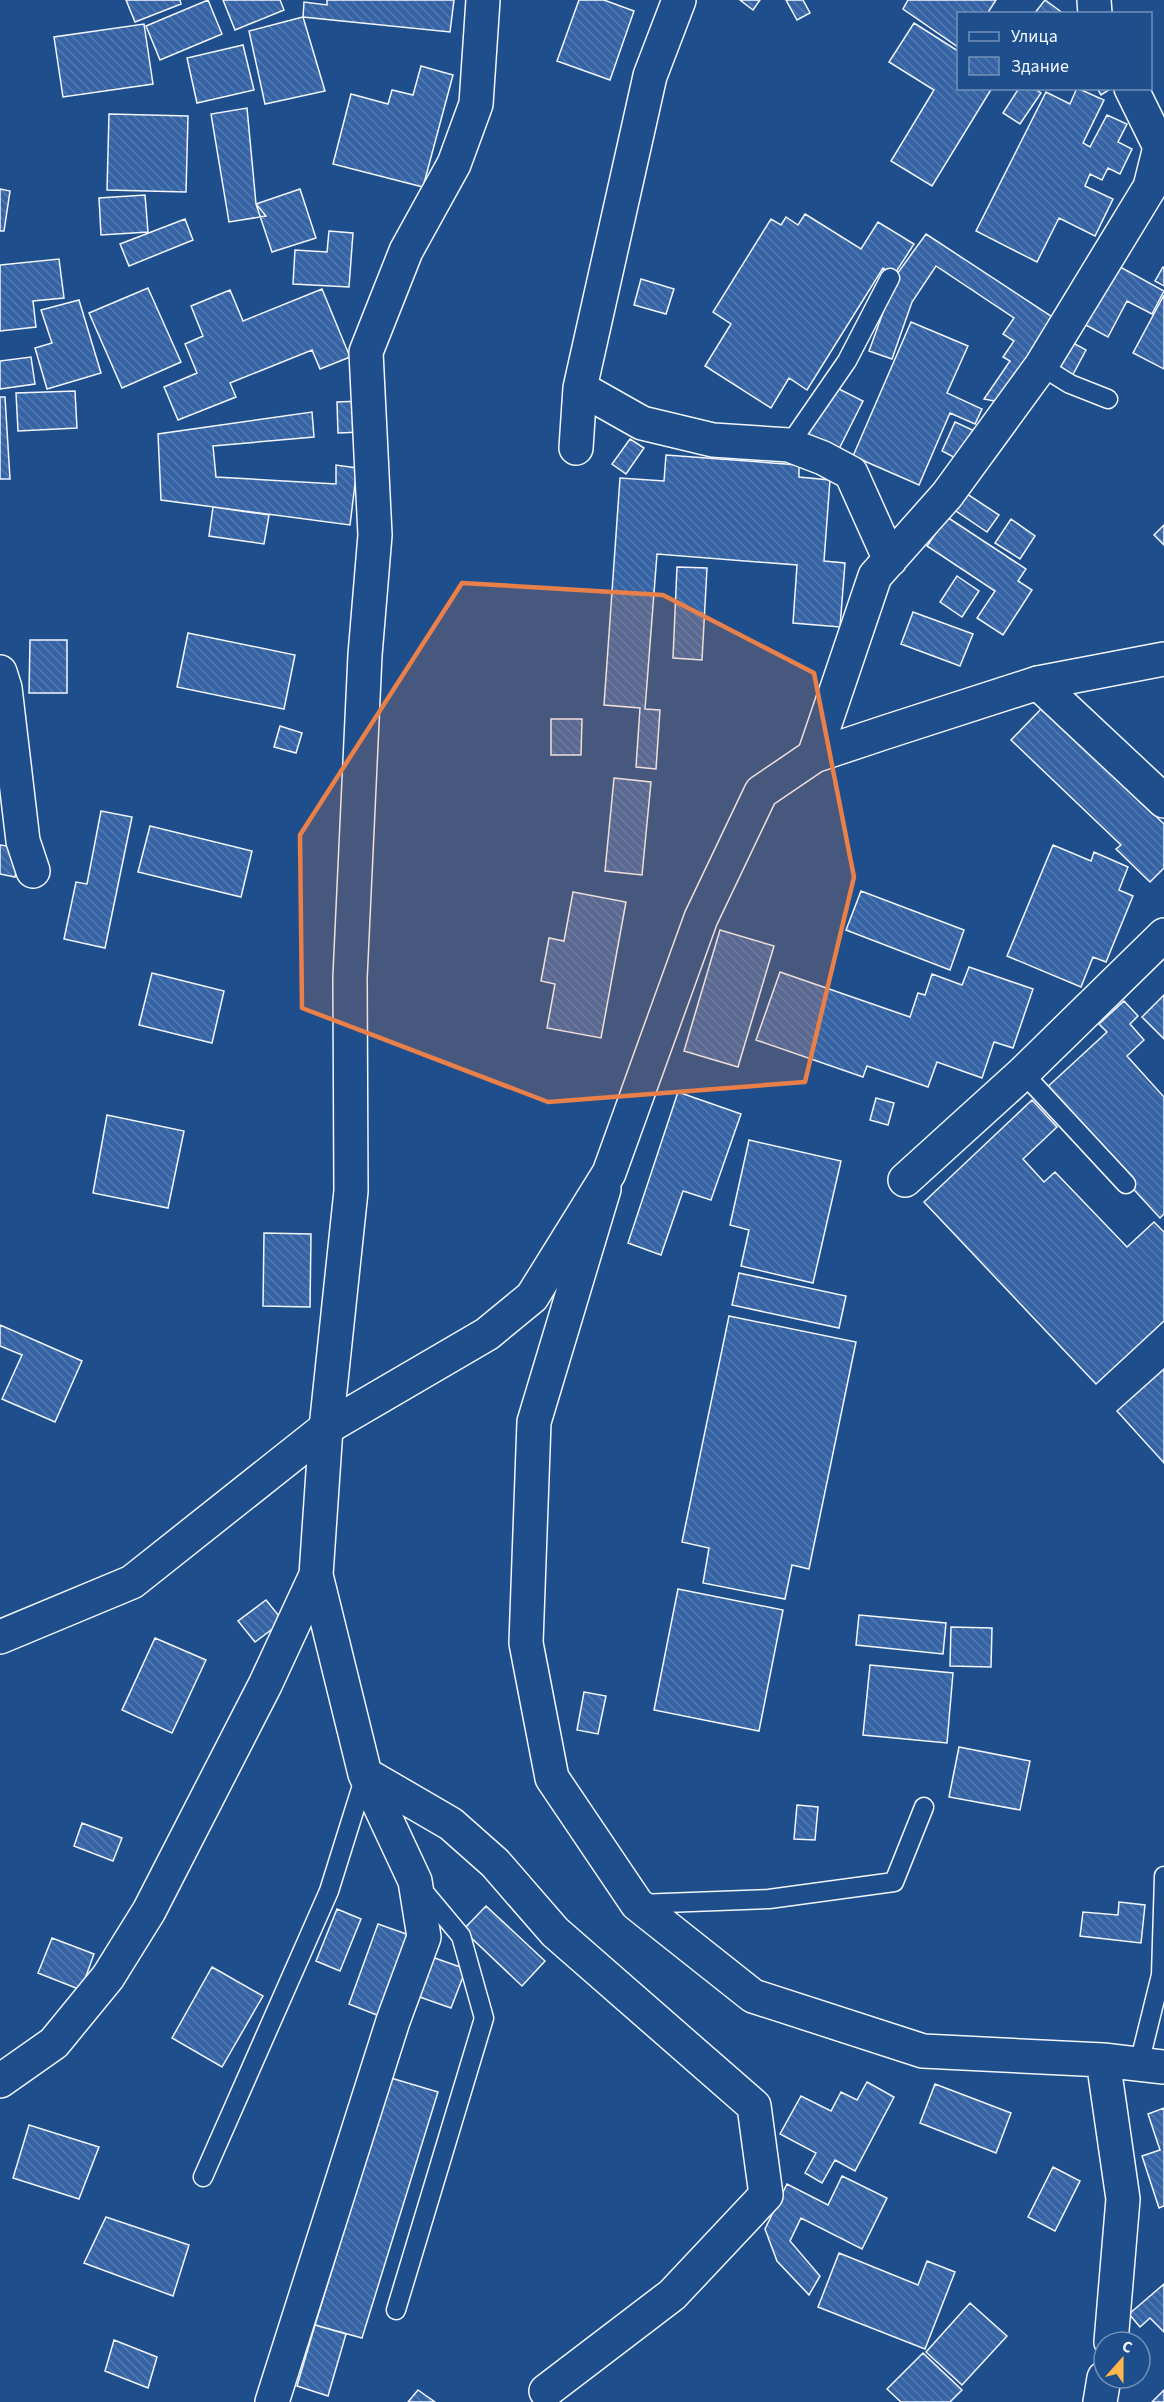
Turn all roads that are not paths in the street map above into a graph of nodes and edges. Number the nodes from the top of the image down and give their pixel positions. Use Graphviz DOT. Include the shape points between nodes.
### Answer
graph roads {
  1 [pos="483,0"];
  2 [pos="679,0"];
  3 [pos="1132,90"];
  4 [pos="1162,147"];
  5 [pos="890,279"];
  6 [pos="1041,366"];
  7 [pos="580,388"];
  8 [pos="1108,399"];
  9 [pos="789,445"];
  10 [pos="576,448"];
  11 [pos="890,560"];
  12 [pos="1164,659"];
  13 [pos="0,672"];
  14 [pos="1038,683"];
  15 [pos="813,756"];
  16 [pos="1164,801"];
  17 [pos="33,871"];
  18 [pos="1164,935"];
  19 [pos="1023,1073"];
  20 [pos="609,1173"];
  21 [pos="905,1180"];
  22 [pos="1126,1184"];
  23 [pos="326,1428"];
  24 [pos="316,1575"];
  25 [pos="0,1637"];
  26 [pos="365,1774"];
  27 [pos="924,1807"];
  28 [pos="1164,1876"];
  29 [pos="415,1881"];
  30 [pos="637,1904"];
  31 [pos="1103,2060"];
  32 [pos="1156,2060"];
  33 [pos="0,2081"];
  34 [pos="203,2177"];
  35 [pos="396,2310"];
  36 [pos="1112,2330"];
  37 [pos="546,2391"];
  38 [pos="272,2402"];
  1 -- 23 [label="street" via="476,104 454,164 406,251 366,352 375,535 365,654 350,978 351,1191"];
  2 -- 7 [label="street" via="650,76"];
  3 -- 4 [label="street"];
  4 -- 6 [label="street" via="1150,187"];
  5 -- 9 [label="lane" via="847,361"];
  6 -- 8 [label="lane" via="1070,384"];
  6 -- 11 [label="street" via="947,495"];
  7 -- 9 [label="street" via="642,423 713,440"];
  7 -- 10 [label="street"];
  9 -- 11 [label="street" via="851,473"];
  11 -- 15 [label="street" via="875,576"];
  12 -- 14 [label="street"];
  13 -- 17 [label="street" via="23,841"];
  14 -- 15 [label="street"];
  14 -- 16 [label="street"];
  15 -- 20 [label="street" via="761,792 701,918"];
  18 -- 19 [label="street"];
  19 -- 21 [label="street"];
  19 -- 22 [label="lane"];
  20 -- 23 [label="street" via="532,1297 487,1334"];
  20 -- 30 [label="street" via="534,1422 526,1643 552,1778"];
  23 -- 24 [label="street"];
  23 -- 25 [label="street" via="132,1582"];
  24 -- 26 [label="street"];
  24 -- 33 [label="street" via="265,1685 149,1911 108,1977 54,2043"];
  26 -- 29 [label="street"];
  26 -- 34 [label="lane" via="329,1891"];
  26 -- 37 [label="street" via="451,1824 495,1863 555,1932 754,2106 766,2195 672,2295"];
  27 -- 30 [label="lane" via="894,1882 769,1899"];
  28 -- 32 [label="lane"];
  29 -- 35 [label="lane" via="461,1936 484,2018"];
  29 -- 38 [label="street" via="424,1937 393,2021"];
  30 -- 31 [label="street" via="753,1996 923,2051"];
  31 -- 32 [label="street"];
  31 -- 36 [label="street" via="1123,2199"];
}
